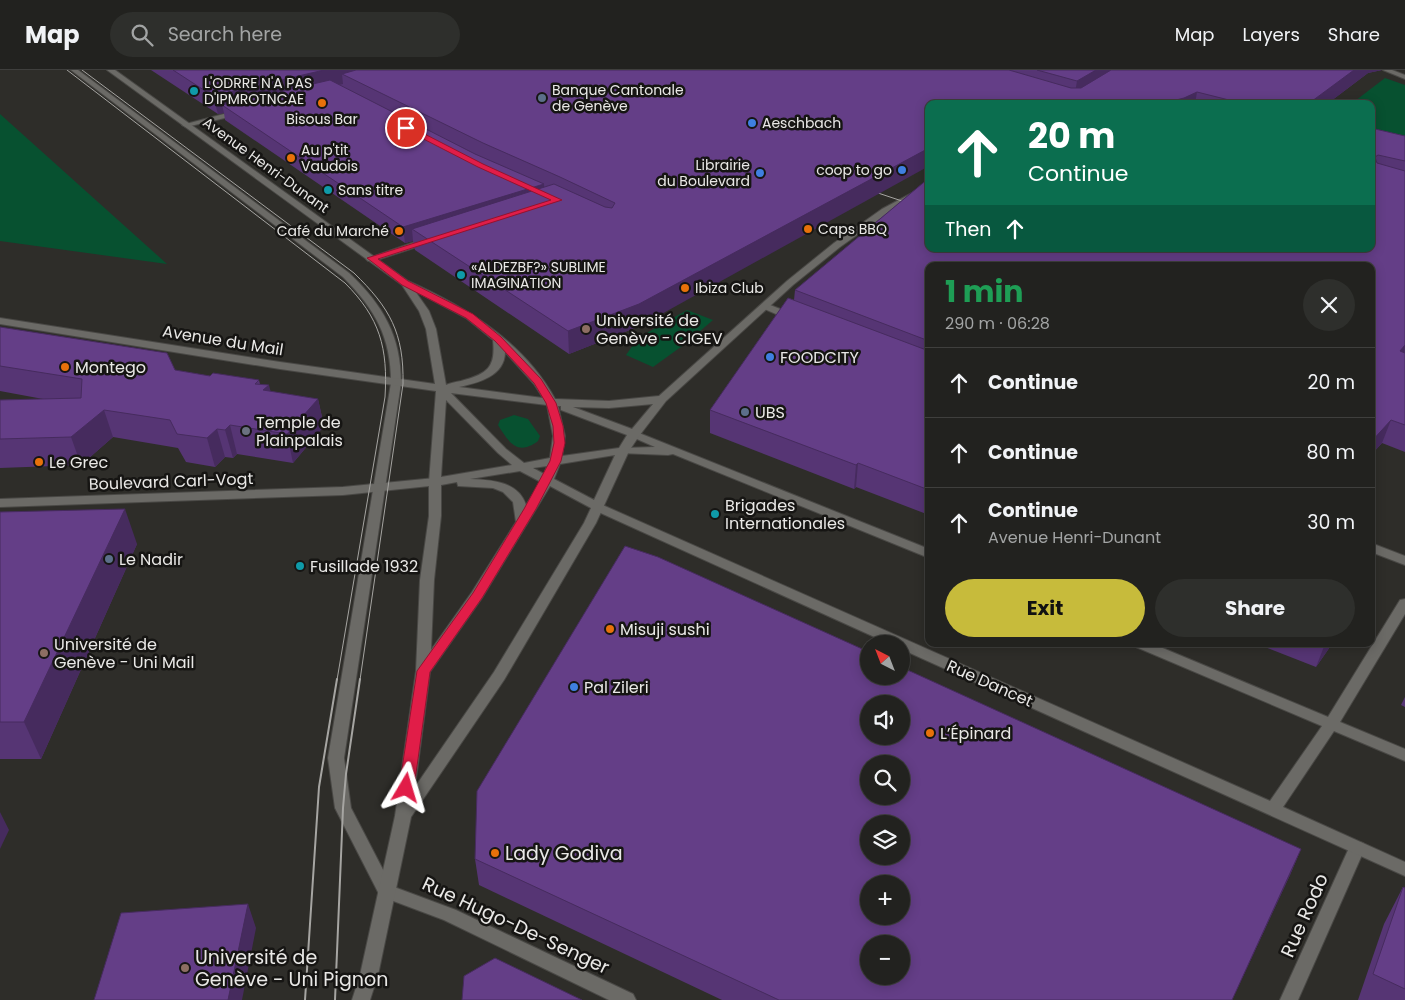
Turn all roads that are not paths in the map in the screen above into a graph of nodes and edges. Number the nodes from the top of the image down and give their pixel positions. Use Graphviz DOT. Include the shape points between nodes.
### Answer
graph roads {
  1 [pos="74,70"];
  2 [pos="110,70"];
  3 [pos="1386,70"];
  4 [pos="1405,77"];
  5 [pos="243,111"];
  6 [pos="186,125"];
  7 [pos="925,188"];
  8 [pos="438,238"];
  9 [pos="371,258"];
  10 [pos="405,283"];
  11 [pos="765,306"];
  12 [pos="0,321"];
  13 [pos="804,321"];
  14 [pos="498,339"];
  15 [pos="396,383"];
  16 [pos="441,389"];
  17 [pos="662,399"];
  18 [pos="551,403"];
  19 [pos="634,434"];
  20 [pos="623,451"];
  21 [pos="685,454"];
  22 [pos="556,461"];
  23 [pos="522,467"];
  24 [pos="547,481"];
  25 [pos="435,482"];
  26 [pos="379,488"];
  27 [pos="0,503"];
  28 [pos="598,508"];
  29 [pos="522,524"];
  30 [pos="1375,549"];
  31 [pos="925,552"];
  32 [pos="1405,561"];
  33 [pos="1405,603"];
  34 [pos="1148,647"];
  35 [pos="423,671"];
  36 [pos="1331,724"];
  37 [pos="1405,756"];
  38 [pos="1273,809"];
  39 [pos="403,816"];
  40 [pos="1357,848"];
  41 [pos="1405,869"];
  42 [pos="386,891"];
  43 [pos="369,975"];
  44 [pos="361,1000"];
  45 [pos="370,1000"];
  46 [pos="627,1000"];
  47 [pos="1289,1000"];
  1 -- 15 [label="main road" via="355,284 375,306 388,330 396,363"];
  2 -- 6 [label="main road, Avenue Henri-Dunant"];
  3 -- 4 [label="main road"];
  5 -- 6 [label="main road"];
  6 -- 9 [label="main road, Avenue Henri-Dunant"];
  7 -- 11 [label="main road" via="837,245"];
  8 -- 9 [label="main road"];
  9 -- 10 [label="main road, Avenue Henri-Dunant"];
  10 -- 14 [label="main road, Avenue Henri-Dunant" via="449,304"];
  10 -- 16 [label="main road, Avenue Henri-Dunant" via="424,311"];
  11 -- 13 [label="main road"];
  11 -- 17 [label="main road"];
  12 -- 15 [label="main road, Avenue du Mail"];
  14 -- 16 [label="main road" via="500,357 492,370 472,381"];
  14 -- 18 [label="main road, Avenue Henri-Dunant" via="538,382"];
  15 -- 16 [label="main road, Avenue du Mail"];
  15 -- 26 [label="main road"];
  16 -- 18 [label="main road, Avenue du Mail"];
  16 -- 23 [label="main road, Rue Dancet"];
  16 -- 25 [label="main road, Avenue Henri-Dunant"];
  17 -- 18 [label="main road" via="598,406"];
  17 -- 19 [label="main road"];
  18 -- 19 [label="main road"];
  18 -- 22 [label="main road, Avenue Henri-Dunant" via="558,426"];
  19 -- 20 [label="main road"];
  19 -- 21 [label="main road"];
  20 -- 21 [label="main road" via="655,450"];
  20 -- 22 [label="main road"];
  20 -- 28 [label="main road"];
  21 -- 31 [label="main road"];
  22 -- 23 [label="main road"];
  22 -- 24 [label="main road, Avenue Henri-Dunant"];
  23 -- 24 [label="main road, Rue Dancet"];
  23 -- 25 [label="main road"];
  24 -- 28 [label="main road, Rue Dancet"];
  24 -- 29 [label="main road, Avenue Henri-Dunant"];
  25 -- 26 [label="main road, Boulevard Carl-Vogt"];
  25 -- 29 [label="main road" via="494,485 510,490 518,500"];
  25 -- 35 [label="main road, Avenue Henri-Dunant"];
  26 -- 27 [label="main road, Boulevard Carl-Vogt"];
  26 -- 42 [label="main road" via="336,758 343,808"];
  28 -- 38 [label="main road, Rue Dancet"];
  28 -- 39 [label="main road" via="500,676"];
  29 -- 35 [label="main road, Avenue Henri-Dunant"];
  30 -- 32 [label="main road"];
  33 -- 36 [label="main road"];
  34 -- 36 [label="main road"];
  35 -- 39 [label="main road, Avenue Henri-Dunant"];
  36 -- 37 [label="main road"];
  36 -- 38 [label="main road"];
  38 -- 40 [label="main road, Rue Dancet"];
  39 -- 42 [label="main road, Avenue Henri-Dunant"];
  40 -- 41 [label="main road, Rue Dancet"];
  40 -- 47 [label="main road, Rue Rodo"];
  42 -- 43 [label="main road, Avenue Henri-Dunant"];
  42 -- 46 [label="main road, Rue Hugo-De-Senger" via="450,914"];
  43 -- 44 [label="main road"];
  43 -- 45 [label="main road"];
}
